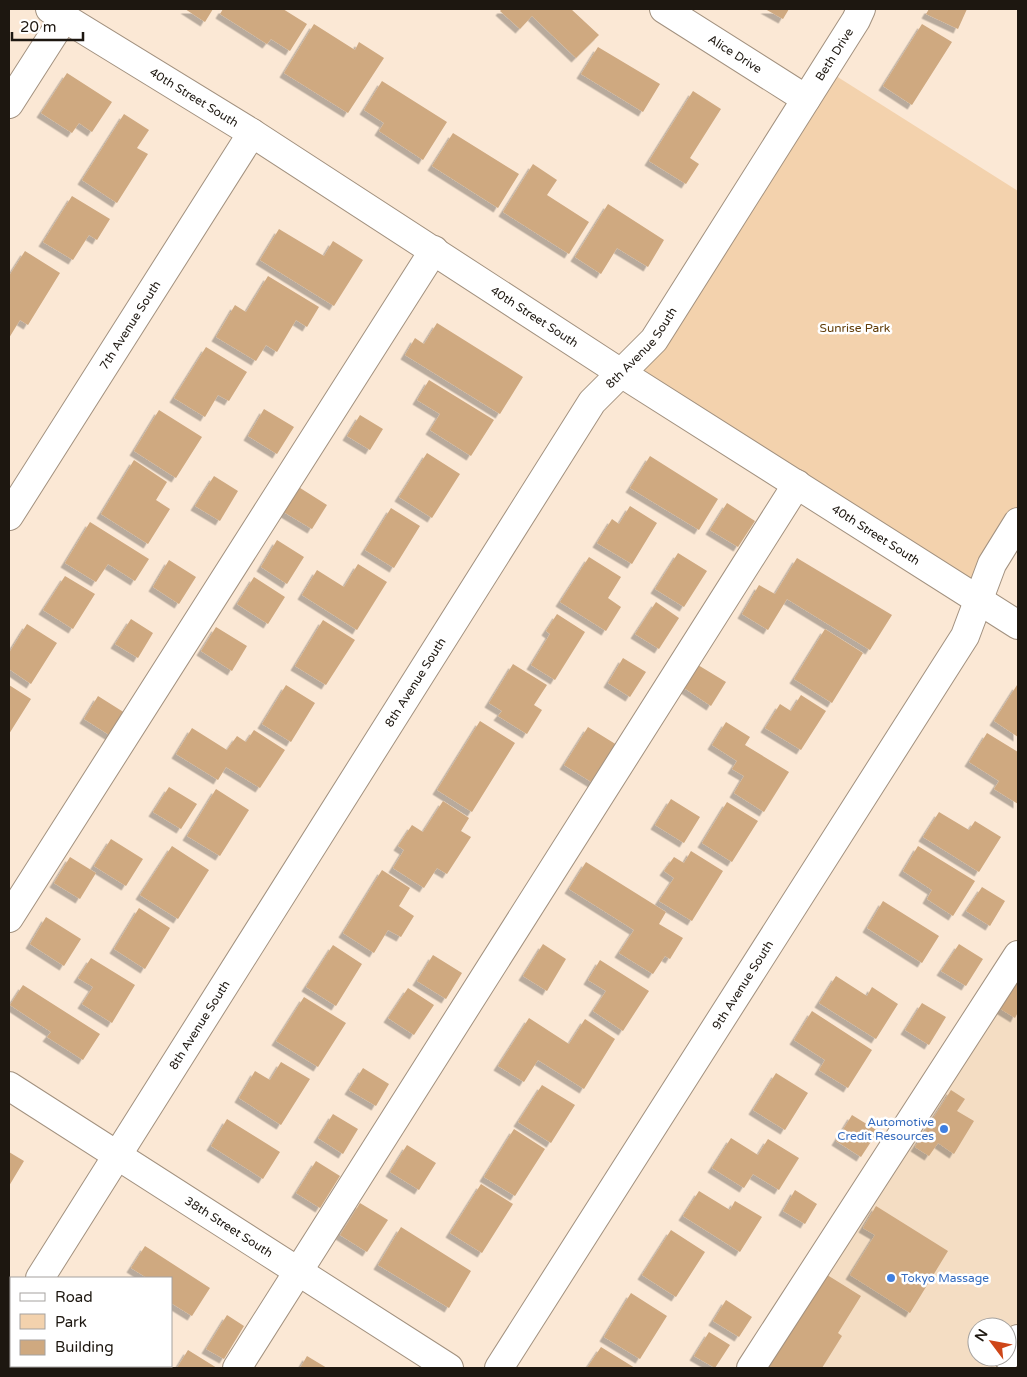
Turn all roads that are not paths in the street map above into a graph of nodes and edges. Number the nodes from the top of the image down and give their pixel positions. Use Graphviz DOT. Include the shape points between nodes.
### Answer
graph roads {
  1 [pos="664,9"];
  2 [pos="861,9"];
  3 [pos="57,13"];
  4 [pos="806,99"];
  5 [pos="9,104"];
  6 [pos="252,133"];
  7 [pos="434,250"];
  8 [pos="622,373"];
  9 [pos="797,484"];
  10 [pos="9,516"];
  11 [pos="1018,522"];
  12 [pos="979,599"];
  13 [pos="1018,625"];
  14 [pos="9,918"];
  15 [pos="1018,955"];
  16 [pos="9,1086"];
  17 [pos="118,1156"];
  18 [pos="298,1272"];
  19 [pos="41,1277"];
  20 [pos="237,1368"];
  21 [pos="449,1368"];
  22 [pos="499,1368"];
  23 [pos="751,1368"];
  1 -- 4 [label="main road, Alice Drive"];
  2 -- 4 [label="main road, Beth Drive"];
  3 -- 5 [label="main road"];
  3 -- 6 [label="main road, 40th Street South"];
  4 -- 8 [label="main road, 8th Avenue South" via="654,340"];
  6 -- 7 [label="main road, 40th Street South"];
  6 -- 10 [label="main road, 7th Avenue South"];
  7 -- 8 [label="main road, 40th Street South"];
  7 -- 14 [label="main road"];
  8 -- 9 [label="main road, 40th Street South"];
  8 -- 17 [label="main road, 8th Avenue South" via="592,402"];
  9 -- 12 [label="main road, 40th Street South"];
  9 -- 18 [label="main road"];
  11 -- 12 [label="main road, 9th Avenue South" via="992,564"];
  12 -- 13 [label="main road, 40th Street South"];
  12 -- 22 [label="main road, 9th Avenue South" via="965,636"];
  15 -- 23 [label="main road"];
  16 -- 17 [label="main road, 38th Street South"];
  17 -- 18 [label="main road, 38th Street South"];
  17 -- 19 [label="main road, 8th Avenue South"];
  18 -- 20 [label="main road"];
  18 -- 21 [label="main road, 38th Street South"];
}
